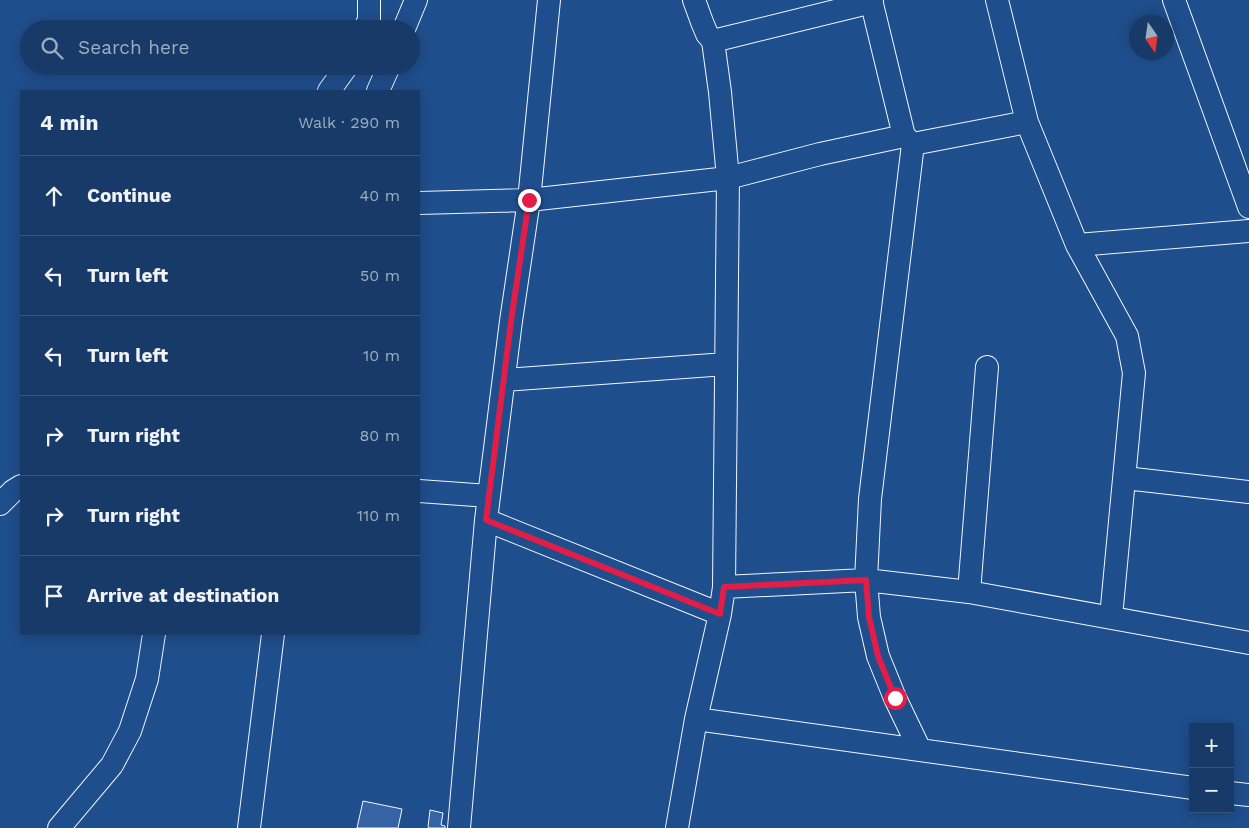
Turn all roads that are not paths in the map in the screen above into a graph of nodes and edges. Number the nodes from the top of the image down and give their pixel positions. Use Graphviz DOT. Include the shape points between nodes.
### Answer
graph roads {
  1 [pos="370,0"];
  2 [pos="416,0"];
  3 [pos="549,0"];
  4 [pos="694,0"];
  5 [pos="996,0"];
  6 [pos="1174,0"];
  7 [pos="872,1"];
  8 [pos="369,20"];
  9 [pos="408,20"];
  10 [pos="713,41"];
  11 [pos="341,75"];
  12 [pos="385,75"];
  13 [pos="330,90"];
  14 [pos="378,90"];
  15 [pos="1027,122"];
  16 [pos="908,140"];
  17 [pos="728,178"];
  18 [pos="529,200"];
  19 [pos="420,203"];
  20 [pos="1249,207"];
  21 [pos="1249,231"];
  22 [pos="1077,244"];
  23 [pos="726,364"];
  24 [pos="987,367"];
  25 [pos="504,380"];
  26 [pos="1125,478"];
  27 [pos="20,487"];
  28 [pos="420,492"];
  29 [pos="1249,492"];
  30 [pos="489,496"];
  31 [pos="0,504"];
  32 [pos="486,520"];
  33 [pos="866,580"];
  34 [pos="724,587"];
  35 [pos="969,592"];
  36 [pos="720,614"];
  37 [pos="1111,617"];
  38 [pos="154,635"];
  39 [pos="273,635"];
  40 [pos="1249,643"];
  41 [pos="696,720"];
  42 [pos="920,750"];
  43 [pos="1189,787"];
  44 [pos="1234,793"];
  45 [pos="1249,795"];
  46 [pos="59,828"];
  47 [pos="249,828"];
  48 [pos="459,828"];
  49 [pos="677,828"];
  1 -- 8 [label="street"];
  2 -- 9 [label="street"];
  3 -- 18 [label="street"];
  4 -- 10 [label="street" via="707,34"];
  5 -- 15 [label="street"];
  6 -- 20 [label="street"];
  7 -- 10 [label="street"];
  7 -- 16 [label="street"];
  10 -- 17 [label="street"];
  11 -- 13 [label="street"];
  12 -- 14 [label="street"];
  15 -- 16 [label="street"];
  15 -- 22 [label="street"];
  16 -- 17 [label="street" via="820,154"];
  16 -- 33 [label="street" via="870,499"];
  17 -- 18 [label="street"];
  17 -- 23 [label="street"];
  18 -- 19 [label="street"];
  18 -- 25 [label="street"];
  21 -- 22 [label="street"];
  22 -- 26 [label="street" via="1127,336 1132,356 1134,373"];
  23 -- 25 [label="street"];
  23 -- 34 [label="street"];
  24 -- 35 [label="street"];
  25 -- 30 [label="street"];
  26 -- 29 [label="street"];
  26 -- 37 [label="street"];
  27 -- 31 [label="street"];
  28 -- 30 [label="street"];
  30 -- 32 [label="street"];
  32 -- 36 [label="street"];
  32 -- 48 [label="street"];
  33 -- 34 [label="street"];
  33 -- 35 [label="street"];
  33 -- 42 [label="street" via="869,617 878,656"];
  34 -- 36 [label="street"];
  35 -- 37 [label="street"];
  36 -- 41 [label="street"];
  37 -- 40 [label="street"];
  38 -- 46 [label="street" via="147,680 130,731 112,765"];
  39 -- 47 [label="street"];
  41 -- 42 [label="street"];
  41 -- 49 [label="street"];
  42 -- 43 [label="street"];
  44 -- 45 [label="street"];
}
